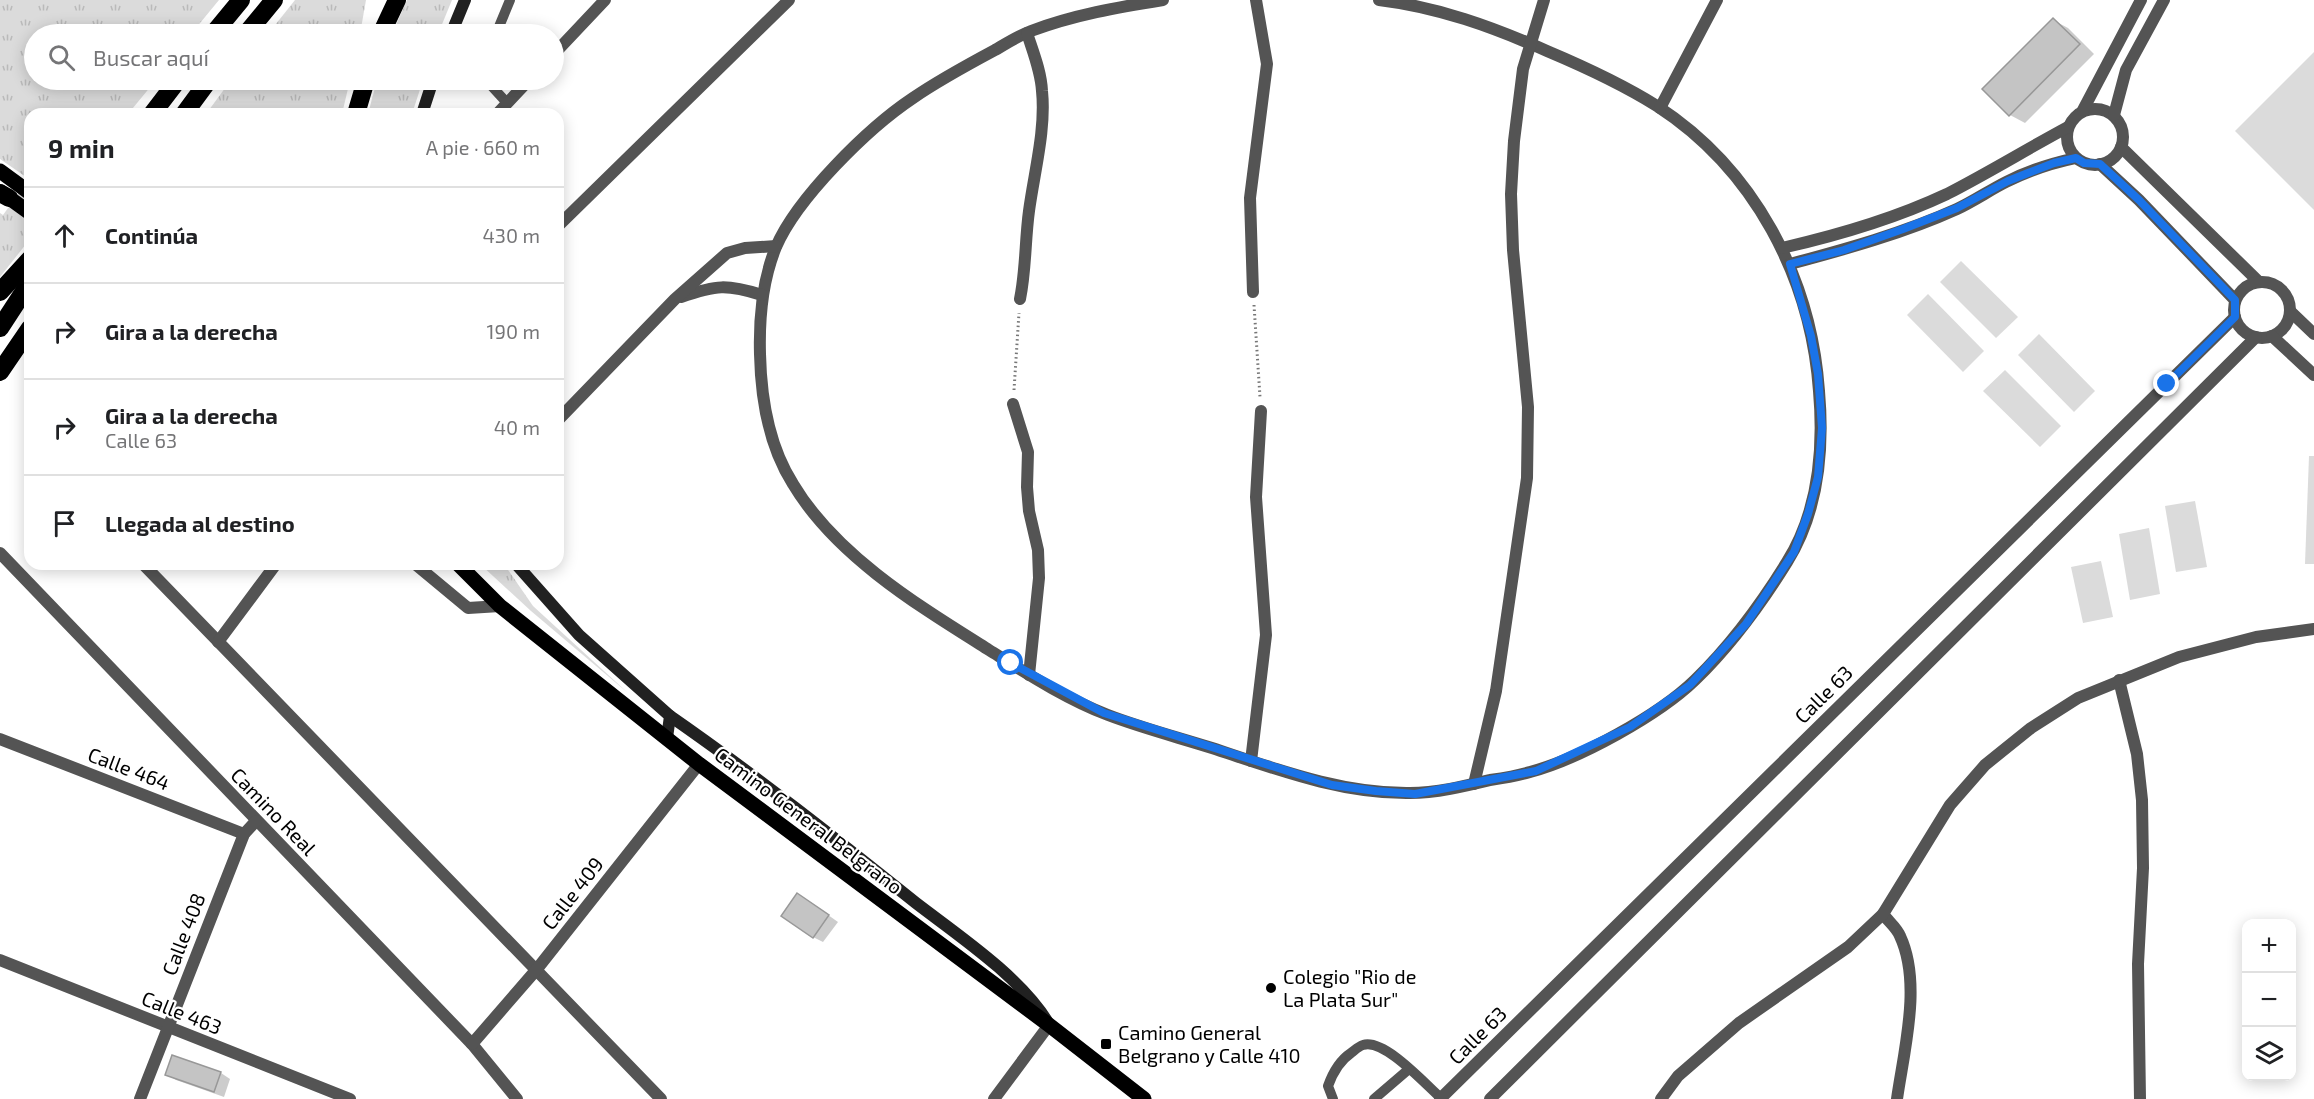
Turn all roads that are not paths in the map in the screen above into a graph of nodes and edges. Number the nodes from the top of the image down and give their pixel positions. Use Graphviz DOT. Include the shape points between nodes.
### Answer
graph roads {
  1 [pos="242,0"];
  2 [pos="274,0"];
  3 [pos="397,0"];
  4 [pos="465,0"];
  5 [pos="510,0"];
  6 [pos="605,0"];
  7 [pos="789,0"];
  8 [pos="1163,0"];
  9 [pos="1256,0"];
  10 [pos="1379,0"];
  11 [pos="1544,0"];
  12 [pos="1717,0"];
  13 [pos="2141,0"];
  14 [pos="2164,0"];
  15 [pos="222,24"];
  16 [pos="254,24"];
  17 [pos="386,24"];
  18 [pos="455,24"];
  19 [pos="500,24"];
  20 [pos="1027,33"];
  21 [pos="564,43"];
  22 [pos="1530,43"];
  23 [pos="170,90"];
  24 [pos="202,90"];
  25 [pos="363,90"];
  26 [pos="430,90"];
  27 [pos="495,90"];
  28 [pos="519,90"];
  29 [pos="507,103"];
  30 [pos="157,108"];
  31 [pos="188,108"];
  32 [pos="358,108"];
  33 [pos="424,108"];
  34 [pos="502,108"];
  35 [pos="1660,108"];
  36 [pos="2083,111"];
  37 [pos="2114,115"];
  38 [pos="2068,127"];
  39 [pos="2121,147"];
  40 [pos="2076,158"];
  41 [pos="2100,164"];
  42 [pos="0,171"];
  43 [pos="11,192"];
  44 [pos="24,206"];
  45 [pos="564,220"];
  46 [pos="776,246"];
  47 [pos="1782,248"];
  48 [pos="1790,264"];
  49 [pos="24,266"];
  50 [pos="2259,282"];
  51 [pos="24,291"];
  52 [pos="0,292"];
  53 [pos="1253,292"];
  54 [pos="762,295"];
  55 [pos="675,299"];
  56 [pos="1020,299"];
  57 [pos="2235,300"];
  58 [pos="2290,311"];
  59 [pos="2235,317"];
  60 [pos="0,328"];
  61 [pos="2314,334"];
  62 [pos="2272,336"];
  63 [pos="24,337"];
  64 [pos="2256,337"];
  65 [pos="0,372"];
  66 [pos="2314,375"];
  67 [pos="1013,404"];
  68 [pos="1261,411"];
  69 [pos="564,414"];
  70 [pos="0,553"];
  71 [pos="149,570"];
  72 [pos="272,570"];
  73 [pos="422,570"];
  74 [pos="464,570"];
  75 [pos="521,570"];
  76 [pos="500,606"];
  77 [pos="2314,629"];
  78 [pos="218,642"];
  79 [pos="1029,675"];
  80 [pos="2119,680"];
  81 [pos="670,716"];
  82 [pos="667,738"];
  83 [pos="0,739"];
  84 [pos="1251,761"];
  85 [pos="699,764"];
  86 [pos="1474,784"];
  87 [pos="256,821"];
  88 [pos="244,834"];
  89 [pos="1883,914"];
  90 [pos="0,960"];
  91 [pos="537,969"];
  92 [pos="1049,1025"];
  93 [pos="168,1028"];
  94 [pos="472,1044"];
  95 [pos="1409,1069"];
  96 [pos="140,1099"];
  97 [pos="350,1099"];
  98 [pos="517,1099"];
  99 [pos="660,1099"];
  100 [pos="994,1099"];
  101 [pos="1144,1099"];
  102 [pos="1333,1099"];
  103 [pos="1374,1099"];
  104 [pos="1440,1099"];
  105 [pos="1490,1099"];
  106 [pos="1661,1099"];
  107 [pos="1897,1099"];
  108 [pos="2140,1099"];
  1 -- 15 [label="highway"];
  2 -- 16 [label="highway"];
  3 -- 17 [label="highway"];
  4 -- 18 [label="street"];
  5 -- 19 [label="lane"];
  6 -- 21 [label="street"];
  7 -- 45 [label="street"];
  8 -- 20 [label="street" via="1061,21"];
  9 -- 53 [label="street" via="1267,64 1250,198"];
  10 -- 22 [label="street" via="1476,22"];
  11 -- 22 [label="street"];
  12 -- 35 [label="street"];
  13 -- 36 [label="street"];
  14 -- 37 [label="street" via="2126,70"];
  20 -- 46 [label="street" via="906,102 821,182"];
  20 -- 56 [label="street" via="1043,92"];
  22 -- 35 [label="street" via="1599,74"];
  22 -- 86 [label="street" via="1523,69 1510,194 1528,407 1527,478 1496,691"];
  23 -- 30 [label="highway"];
  24 -- 31 [label="highway"];
  25 -- 32 [label="highway"];
  26 -- 33 [label="street"];
  27 -- 29 [label="lane"];
  28 -- 29 [label="street"];
  29 -- 34 [label="street"];
  35 -- 47 [label="street" via="1704,142 1732,172"];
  36 -- 37 [label="street" via="2099,109"];
  36 -- 38 [label="street" via="2076,114"];
  37 -- 39 [label="street" via="2122,130"];
  38 -- 40 [label="street" via="2067,144"];
  38 -- 47 [label="street" via="1938,198 1842,234"];
  39 -- 41 [label="street" via="2116,155"];
  39 -- 50 [label="street"];
  40 -- 41 [label="street"];
  40 -- 48 [label="street" via="2008,181 1957,208 1903,229"];
  41 -- 57 [label="street"];
  42 -- 43 [label="main road"];
  43 -- 44 [label="main road"];
  46 -- 54 [label="street"];
  46 -- 55 [label="street" via="745,248 727,254"];
  47 -- 48 [label="street"];
  48 -- 86 [label="street" via="1811,336 1822,428 1818,477 1794,552 1746,624 1690,685 1630,727 1585,750 1536,771"];
  49 -- 52 [label="highway"];
  50 -- 57 [label="street" via="2244,288"];
  50 -- 58 [label="street" via="2277,286 2289,302"];
  51 -- 60 [label="highway"];
  54 -- 55 [label="street" via="713,286"];
  54 -- 79 [label="street" via="760,381 767,423 792,483 846,548 919,607"];
  55 -- 69 [label="street"];
  57 -- 59 [label="street"];
  58 -- 61 [label="street"];
  58 -- 62 [label="street" via="2284,326"];
  59 -- 64 [label="street" via="2242,330"];
  59 -- 104 [label="street, Calle 63"];
  62 -- 64 [label="street"];
  62 -- 66 [label="street"];
  63 -- 65 [label="highway"];
  64 -- 105 [label="street"];
  67 -- 79 [label="street" via="1028,452 1029,511 1038,550 1039,578"];
  68 -- 84 [label="street" via="1256,497 1266,635"];
  70 -- 87 [label="street, Camino Real"];
  71 -- 78 [label="street"];
  72 -- 78 [label="street"];
  73 -- 76 [label="street" via="468,608"];
  74 -- 76 [label="main road, Camino General Belgrano"];
  75 -- 81 [label="street" via="579,635"];
  76 -- 82 [label="main road, Camino General Belgrano"];
  77 -- 80 [label="street" via="2256,637 2179,657"];
  78 -- 91 [label="street"];
  79 -- 84 [label="street" via="1104,713"];
  80 -- 89 [label="street" via="2079,698 2031,728 1985,765 1950,805"];
  80 -- 108 [label="street" via="2137,754 2142,800"];
  81 -- 82 [label="street"];
  81 -- 92 [label="street" via="810,819 982,954 1037,1005"];
  82 -- 85 [label="main road, Camino General Belgrano"];
  83 -- 88 [label="street, Calle 464"];
  84 -- 86 [label="street" via="1332,785 1376,791 1415,794"];
  85 -- 91 [label="street, Calle 409"];
  85 -- 92 [label="main road, Camino General Belgrano"];
  87 -- 88 [label="street, Calle 408"];
  87 -- 94 [label="street, Camino Real"];
  88 -- 93 [label="street, Calle 408"];
  89 -- 106 [label="street" via="1848,947 1739,1023 1678,1076"];
  89 -- 107 [label="street" via="1900,935 1911,979"];
  90 -- 93 [label="street, Calle 463"];
  91 -- 94 [label="street, Calle 409"];
  91 -- 99 [label="street"];
  92 -- 100 [label="street"];
  92 -- 101 [label="main road, Camino General Belgrano"];
  93 -- 96 [label="street, Calle 408"];
  93 -- 97 [label="street, Calle 463"];
  94 -- 98 [label="street, Camino Real"];
  95 -- 102 [label="lane" via="1379,1045 1363,1044 1343,1059 1332,1076 1328,1086"];
  95 -- 103 [label="lane"];
  95 -- 104 [label="lane"];
}
